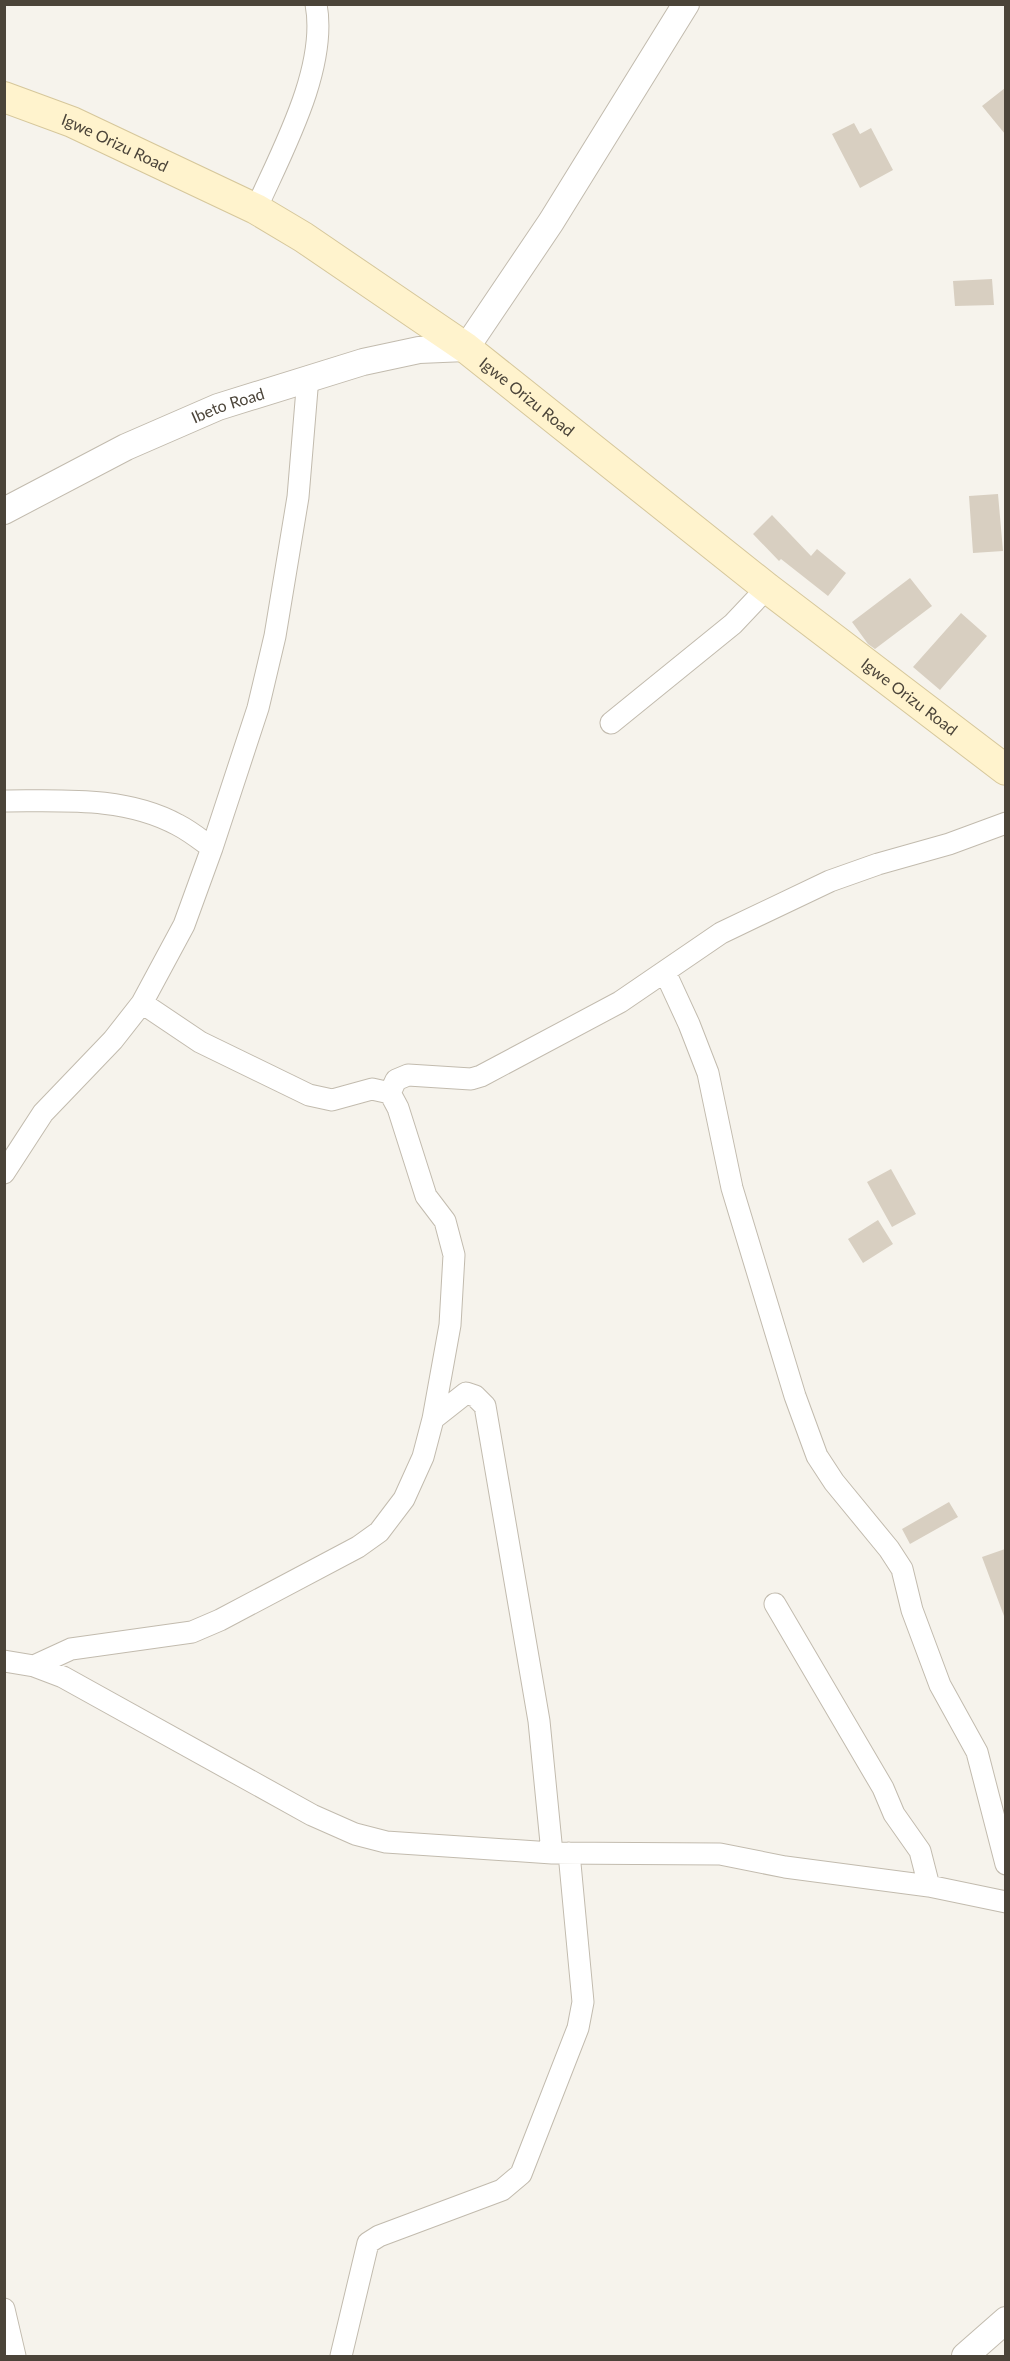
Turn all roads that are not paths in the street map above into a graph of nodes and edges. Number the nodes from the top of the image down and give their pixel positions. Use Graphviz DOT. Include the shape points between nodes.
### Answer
graph roads {
  1 [pos="316,4"];
  2 [pos="686,4"];
  3 [pos="4,97"];
  4 [pos="256,209"];
  5 [pos="466,348"];
  6 [pos="308,377"];
  7 [pos="4,511"];
  8 [pos="767,588"];
  9 [pos="611,723"];
  10 [pos="1005,770"];
  11 [pos="4,801"];
  12 [pos="1005,823"];
  13 [pos="212,848"];
  14 [pos="665,972"];
  15 [pos="142,1003"];
  16 [pos="390,1093"];
  17 [pos="4,1173"];
  18 [pos="433,1419"];
  19 [pos="775,1604"];
  20 [pos="4,1662"];
  21 [pos="34,1666"];
  22 [pos="560,1853"];
  23 [pos="1005,1864"];
  24 [pos="929,1887"];
  25 [pos="1005,1902"];
  26 [pos="4,2308"];
  27 [pos="1005,2320"];
  28 [pos="15,2356"];
  29 [pos="341,2356"];
  30 [pos="965,2356"];
  1 -- 4 [label="street" via="315,53 306,96"];
  2 -- 5 [label="street"];
  3 -- 4 [label="main road, Igwe Orizu Road" via="72,122"];
  4 -- 5 [label="main road, Igwe Orizu Road"];
  5 -- 6 [label="street, Ibeto Road" via="419,350"];
  5 -- 8 [label="main road, Igwe Orizu Road"];
  6 -- 7 [label="street, Ibeto Road" via="218,407 126,447"];
  6 -- 13 [label="street" via="298,497 275,636 258,708"];
  8 -- 9 [label="street" via="733,624"];
  8 -- 10 [label="main road, Igwe Orizu Road"];
  11 -- 13 [label="street" via="87,801 141,810 177,825"];
  12 -- 14 [label="street" via="831,881 721,933"];
  13 -- 15 [label="street" via="184,924"];
  14 -- 16 [label="street" via="620,1002 481,1076 408,1076 396,1080"];
  14 -- 23 [label="street" via="708,1073 732,1188 817,1456 902,1569 912,1610 940,1685 977,1752"];
  15 -- 16 [label="street" via="200,1042 309,1095 332,1101 372,1089"];
  15 -- 17 [label="street" via="43,1113"];
  16 -- 18 [label="street" via="426,1196 445,1221 454,1255 450,1325"];
  18 -- 21 [label="street" via="423,1457 404,1499 379,1532 358,1547 192,1632 71,1649"];
  18 -- 22 [label="street" via="466,1394 476,1396 485,1406"];
  19 -- 24 [label="street" via="883,1788 894,1814 920,1851"];
  20 -- 21 [label="street"];
  21 -- 22 [label="street" via="63,1677 312,1815 355,1834 386,1842"];
  22 -- 24 [label="street" via="720,1854"];
  22 -- 29 [label="street" via="583,2002 579,2028 521,2174 502,2190 368,2243"];
  24 -- 25 [label="street"];
  26 -- 28 [label="street"];
  27 -- 30 [label="street"];
}
